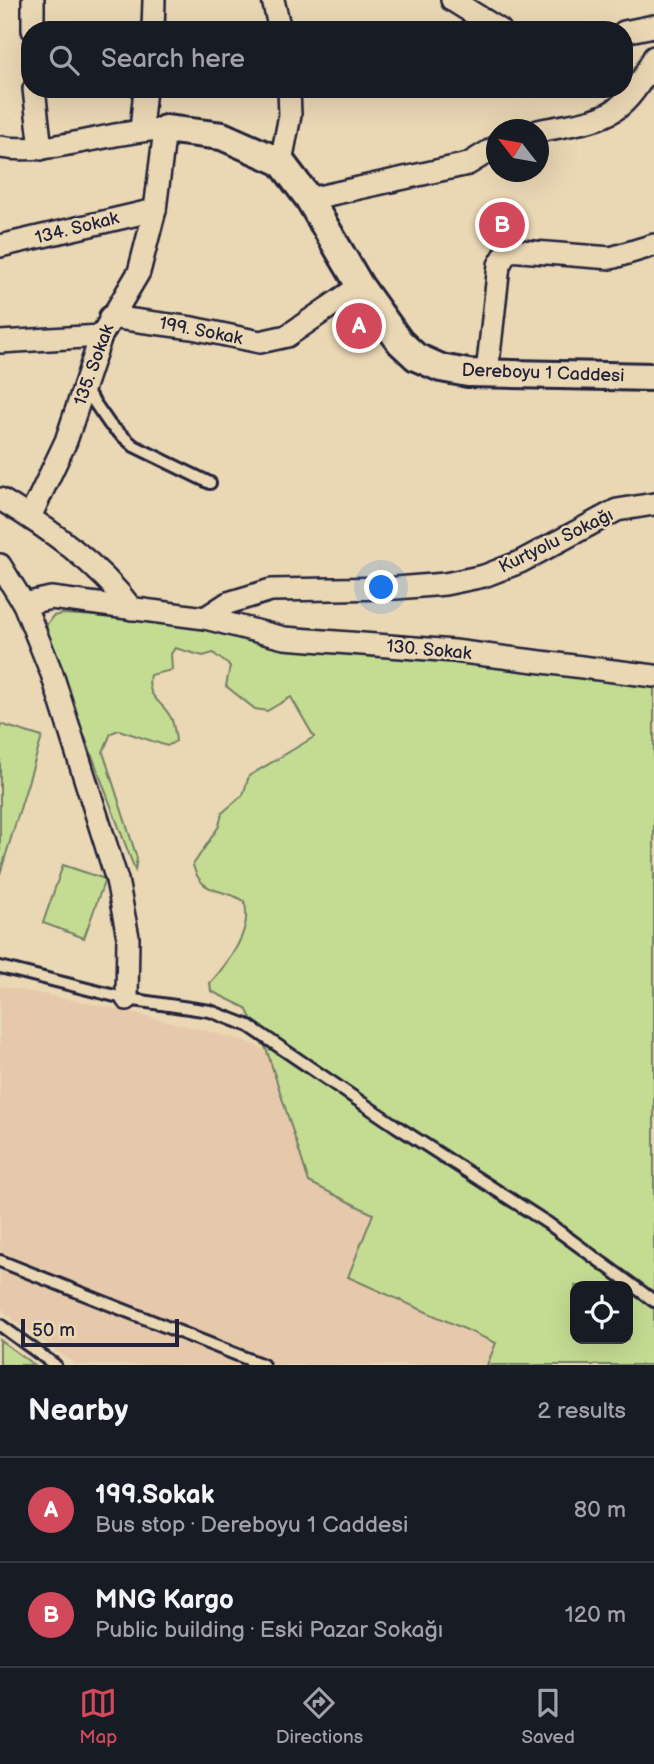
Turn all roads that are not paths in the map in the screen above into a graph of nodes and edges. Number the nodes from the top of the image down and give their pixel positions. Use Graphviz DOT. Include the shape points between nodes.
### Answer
graph roads {
  1 [pos="33,0"];
  2 [pos="154,0"];
  3 [pos="274,0"];
  4 [pos="452,0"];
  5 [pos="33,21"];
  6 [pos="153,21"];
  7 [pos="278,21"];
  8 [pos="486,21"];
  9 [pos="654,26"];
  10 [pos="633,30"];
  11 [pos="654,57"];
  12 [pos="633,93"];
  13 [pos="35,98"];
  14 [pos="147,98"];
  15 [pos="289,98"];
  16 [pos="630,98"];
  17 [pos="549,129"];
  18 [pos="153,130"];
  19 [pos="0,147"];
  20 [pos="41,149"];
  21 [pos="486,154"];
  22 [pos="281,162"];
  23 [pos="309,199"];
  24 [pos="155,210"];
  25 [pos="654,245"];
  26 [pos="0,246"];
  27 [pos="360,286"];
  28 [pos="106,327"];
  29 [pos="0,342"];
  30 [pos="487,373"];
  31 [pos="654,377"];
  32 [pos="85,389"];
  33 [pos="210,482"];
  34 [pos="0,499"];
  35 [pos="654,504"];
  36 [pos="30,517"];
  37 [pos="0,565"];
  38 [pos="24,604"];
  39 [pos="132,609"];
  40 [pos="205,618"];
  41 [pos="654,676"];
  42 [pos="0,967"];
  43 [pos="127,999"];
  44 [pos="0,1261"];
  45 [pos="654,1301"];
  46 [pos="0,1325"];
  47 [pos="55,1365"];
  48 [pos="263,1365"];
  1 -- 5 [label="street"];
  2 -- 6 [label="street"];
  3 -- 7 [label="street"];
  4 -- 8 [label="street"];
  9 -- 10 [label="street"];
  11 -- 12 [label="street"];
  13 -- 20 [label="street"];
  14 -- 18 [label="street, 135. Sokak"];
  15 -- 22 [label="street"];
  16 -- 17 [label="street" via="604,118"];
  18 -- 20 [label="street, Dereboyu 1 Caddesi"];
  18 -- 22 [label="street, Dereboyu 1 Caddesi" via="222,136"];
  18 -- 24 [label="street, 135. Sokak"];
  19 -- 20 [label="street, Dereboyu 1 Caddesi"];
  21 -- 23 [label="street" via="468,164"];
  22 -- 23 [label="street, Dereboyu 1 Caddesi"];
  23 -- 27 [label="street, Dereboyu 1 Caddesi"];
  24 -- 26 [label="street, 134. Sokak"];
  24 -- 28 [label="street, 135. Sokak" via="139,272"];
  25 -- 30 [label="street" via="611,258 508,250 499,265"];
  27 -- 28 [label="street, 199. Sokak" via="287,336 260,342 192,328"];
  27 -- 30 [label="street, Dereboyu 1 Caddesi" via="416,357 440,368"];
  28 -- 29 [label="street, 199. Sokak"];
  28 -- 32 [label="street, 135. Sokak"];
  30 -- 31 [label="street, Dereboyu 1 Caddesi"];
  32 -- 33 [label="lane" via="110,425 134,446"];
  32 -- 36 [label="street, 135. Sokak"];
  34 -- 36 [label="street"];
  35 -- 40 [label="street, Kurtyolu Sokağı" via="617,510 484,576 396,588 271,590 228,603"];
  36 -- 39 [label="street" via="98,571"];
  37 -- 38 [label="street"];
  38 -- 39 [label="street" via="51,598"];
  38 -- 43 [label="street" via="52,674 117,880 128,937"];
  39 -- 40 [label="street"];
  40 -- 41 [label="street, 130. Sokak" via="284,638 454,651"];
  42 -- 43 [label="lane"];
  43 -- 45 [label="lane" via="210,1011 249,1026 550,1224"];
  44 -- 48 [label="lane"];
  46 -- 47 [label="lane"];
}
